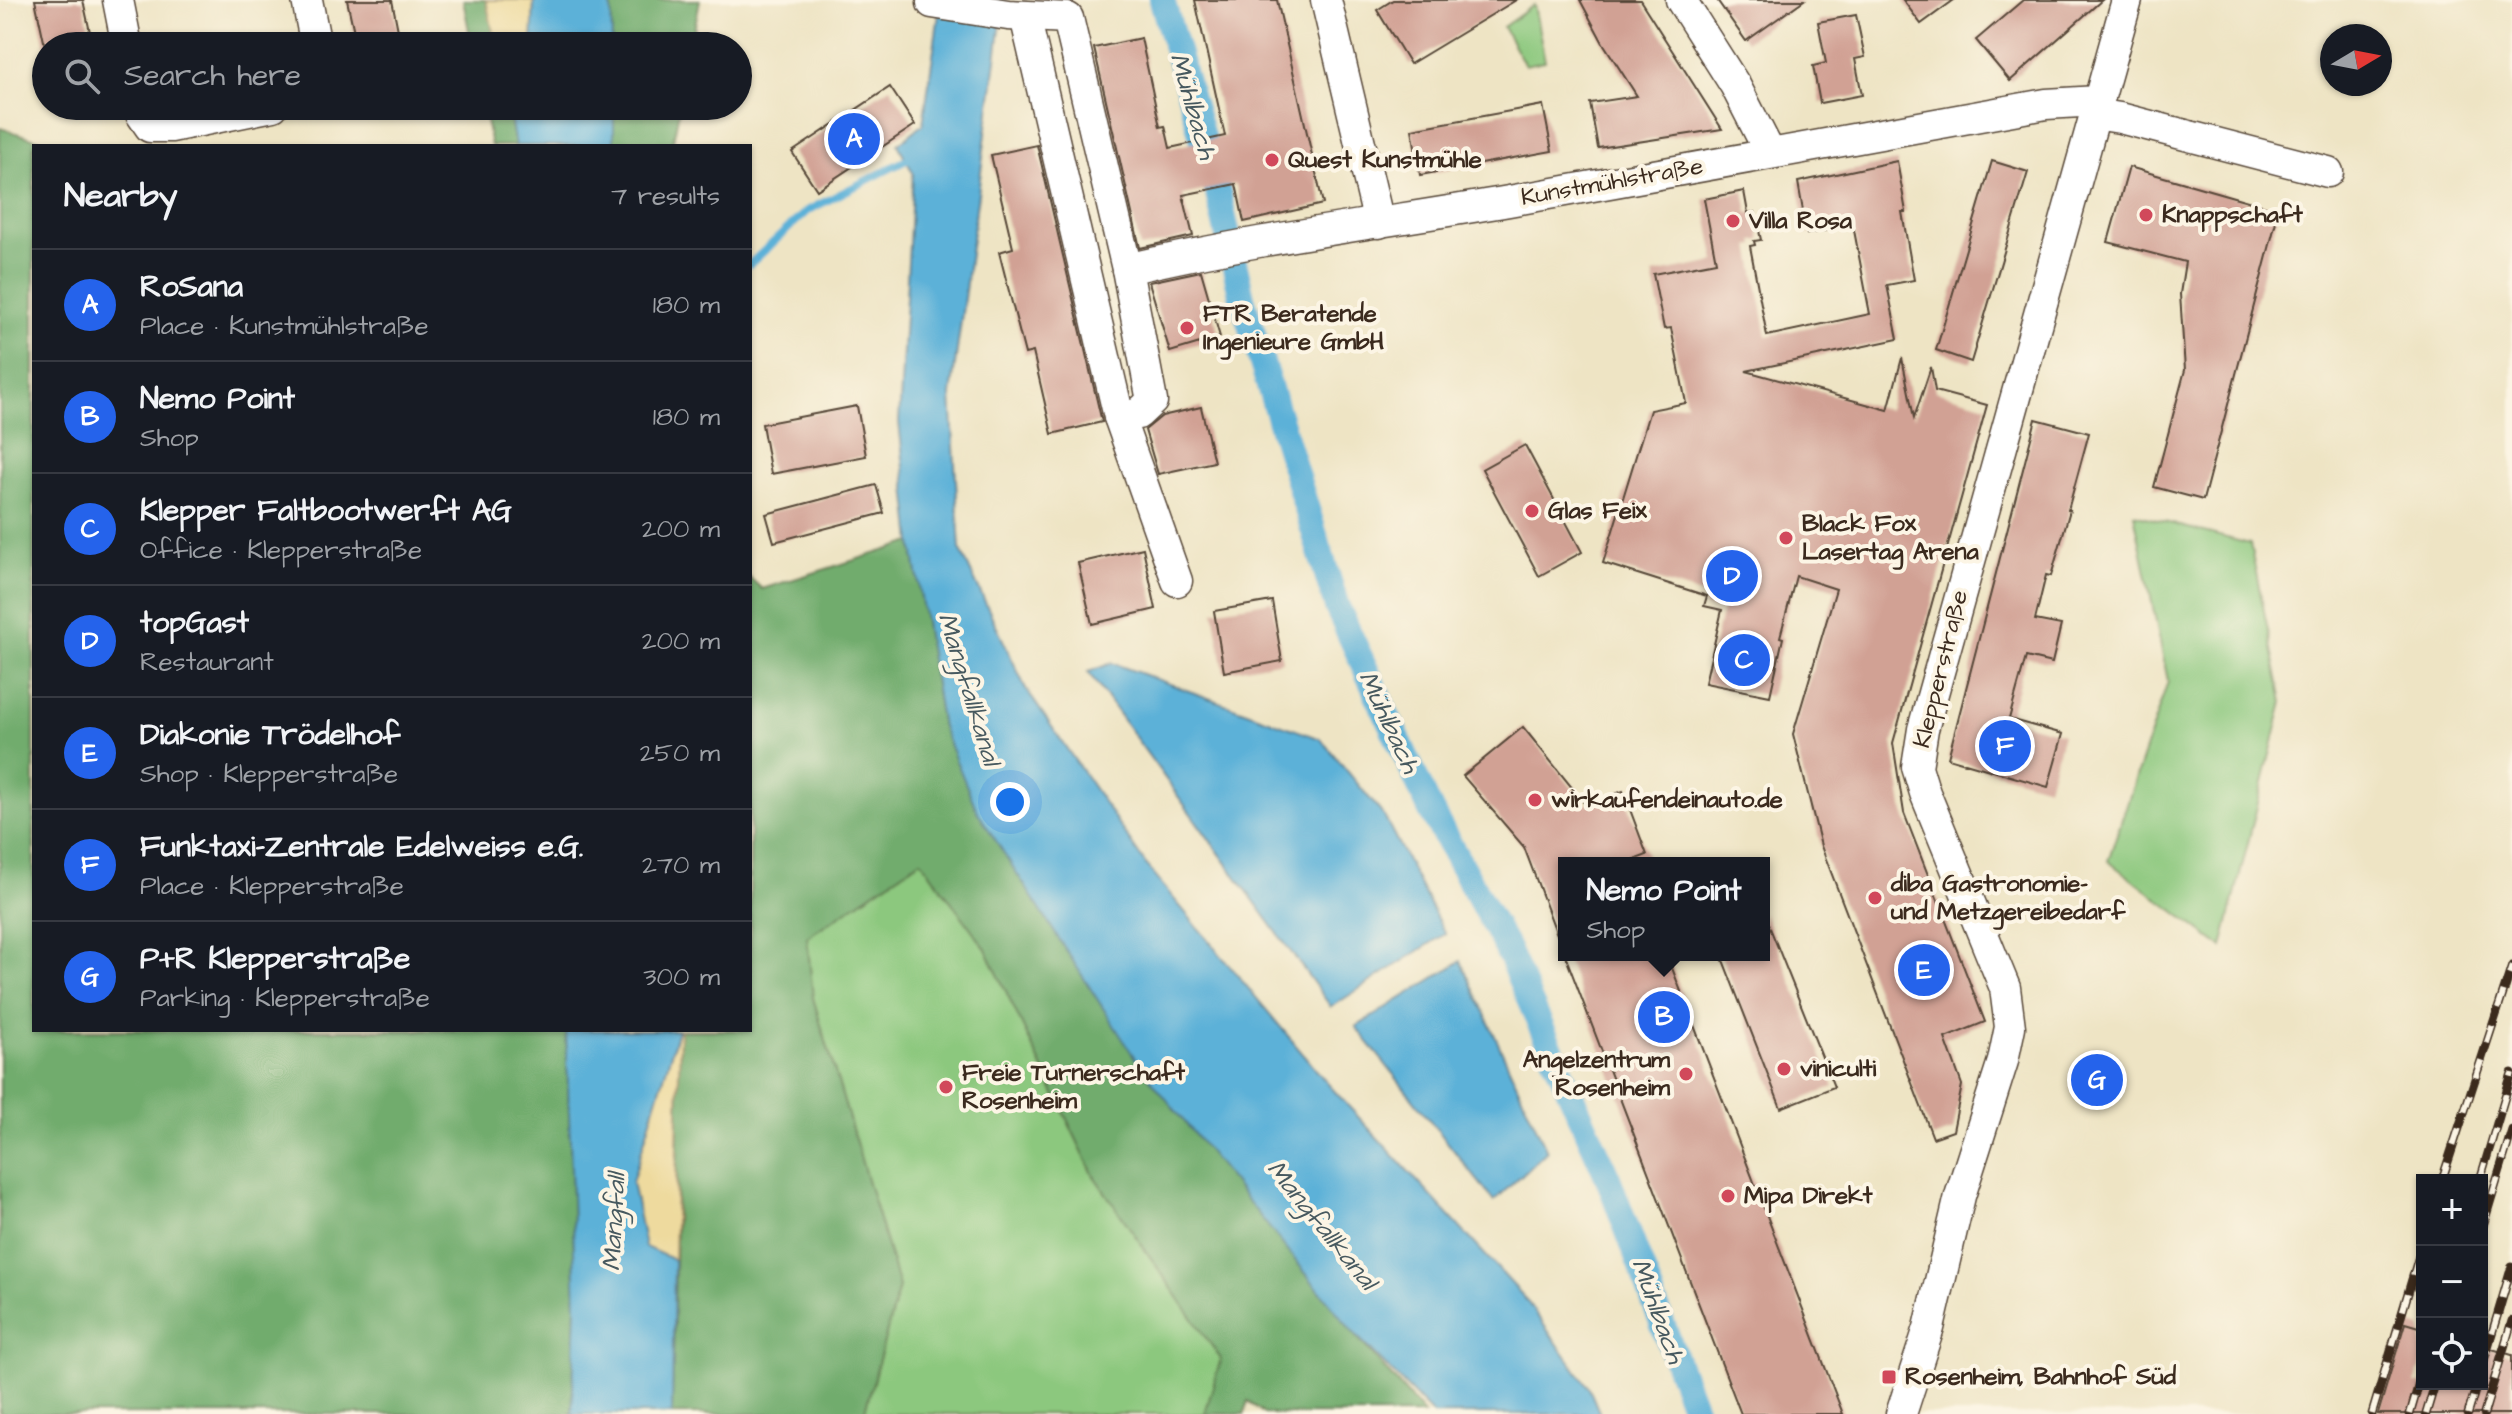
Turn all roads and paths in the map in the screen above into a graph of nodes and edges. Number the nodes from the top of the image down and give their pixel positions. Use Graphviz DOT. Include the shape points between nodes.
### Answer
graph roads {
  1 [pos="118,0"];
  2 [pos="307,0"];
  3 [pos="1326,0"];
  4 [pos="1681,0"];
  5 [pos="2127,0"];
  6 [pos="932,3"];
  7 [pos="1017,15"];
  8 [pos="124,32"];
  9 [pos="313,32"];
  10 [pos="2097,108"];
  11 [pos="145,120"];
  12 [pos="205,120"];
  13 [pos="1770,153"];
  14 [pos="2328,172"];
  15 [pos="1379,223"];
  16 [pos="1127,269"];
  17 [pos="1119,417"];
  18 [pos="1177,581"];
  19 [pos="1901,1414"];
  1 -- 8 [label="street"];
  2 -- 9 [label="street"];
  3 -- 15 [label="street"];
  4 -- 13 [label="street"];
  5 -- 10 [label="street, Klepperstraße"];
  6 -- 7 [label="street"];
  7 -- 16 [label="street" via="1068,18"];
  7 -- 17 [label="street"];
  10 -- 13 [label="street, Kunstmühlstraße" via="2046,104"];
  10 -- 14 [label="street, Kunstmühlstraße"];
  10 -- 19 [label="street, Klepperstraße" via="1923,729 1917,767 2005,988 2010,1027"];
  11 -- 12 [label="street" via="150,127"];
  13 -- 15 [label="street, Kunstmühlstraße"];
  15 -- 16 [label="street, Kunstmühlstraße" via="1260,240"];
  16 -- 17 [label="street" via="1152,401 1138,414"];
  17 -- 18 [label="street"];
}
